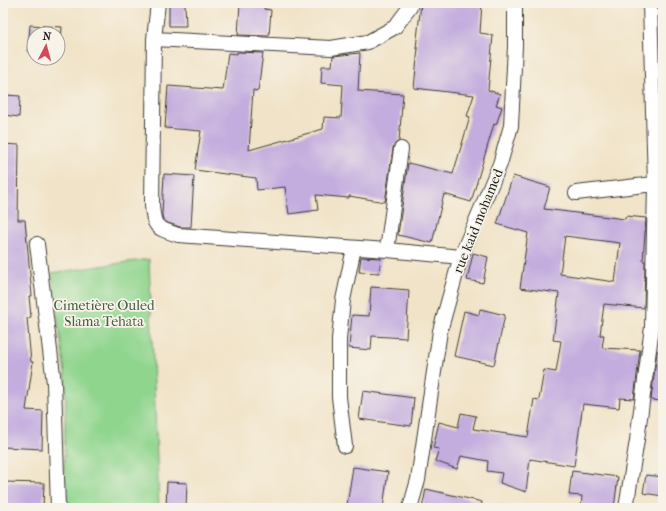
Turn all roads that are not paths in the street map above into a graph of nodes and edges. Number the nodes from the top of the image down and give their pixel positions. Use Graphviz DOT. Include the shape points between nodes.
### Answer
graph roads {
  1 [pos="158,3"];
  2 [pos="411,3"];
  3 [pos="515,3"];
  4 [pos="650,3"];
  5 [pos="154,39"];
  6 [pos="401,149"];
  7 [pos="659,184"];
  8 [pos="576,193"];
  9 [pos="37,244"];
  10 [pos="354,248"];
  11 [pos="387,250"];
  12 [pos="461,257"];
  13 [pos="345,446"];
  14 [pos="58,508"];
  15 [pos="410,508"];
  16 [pos="626,508"];
  1 -- 5 [label="street"];
  2 -- 5 [label="street" via="396,27 368,42 331,48"];
  3 -- 12 [label="street, rue kaid mohamed" via="511,126 500,164"];
  4 -- 7 [label="street"];
  5 -- 10 [label="street" via="152,205 154,222 161,230 178,235"];
  6 -- 11 [label="street"];
  7 -- 8 [label="street"];
  7 -- 16 [label="street" via="652,327"];
  9 -- 14 [label="street" via="54,383"];
  10 -- 11 [label="street"];
  10 -- 13 [label="street" via="343,300 339,339 339,397"];
  11 -- 12 [label="street"];
  12 -- 15 [label="street, rue kaid mohamed" via="440,331 418,480"];
}
